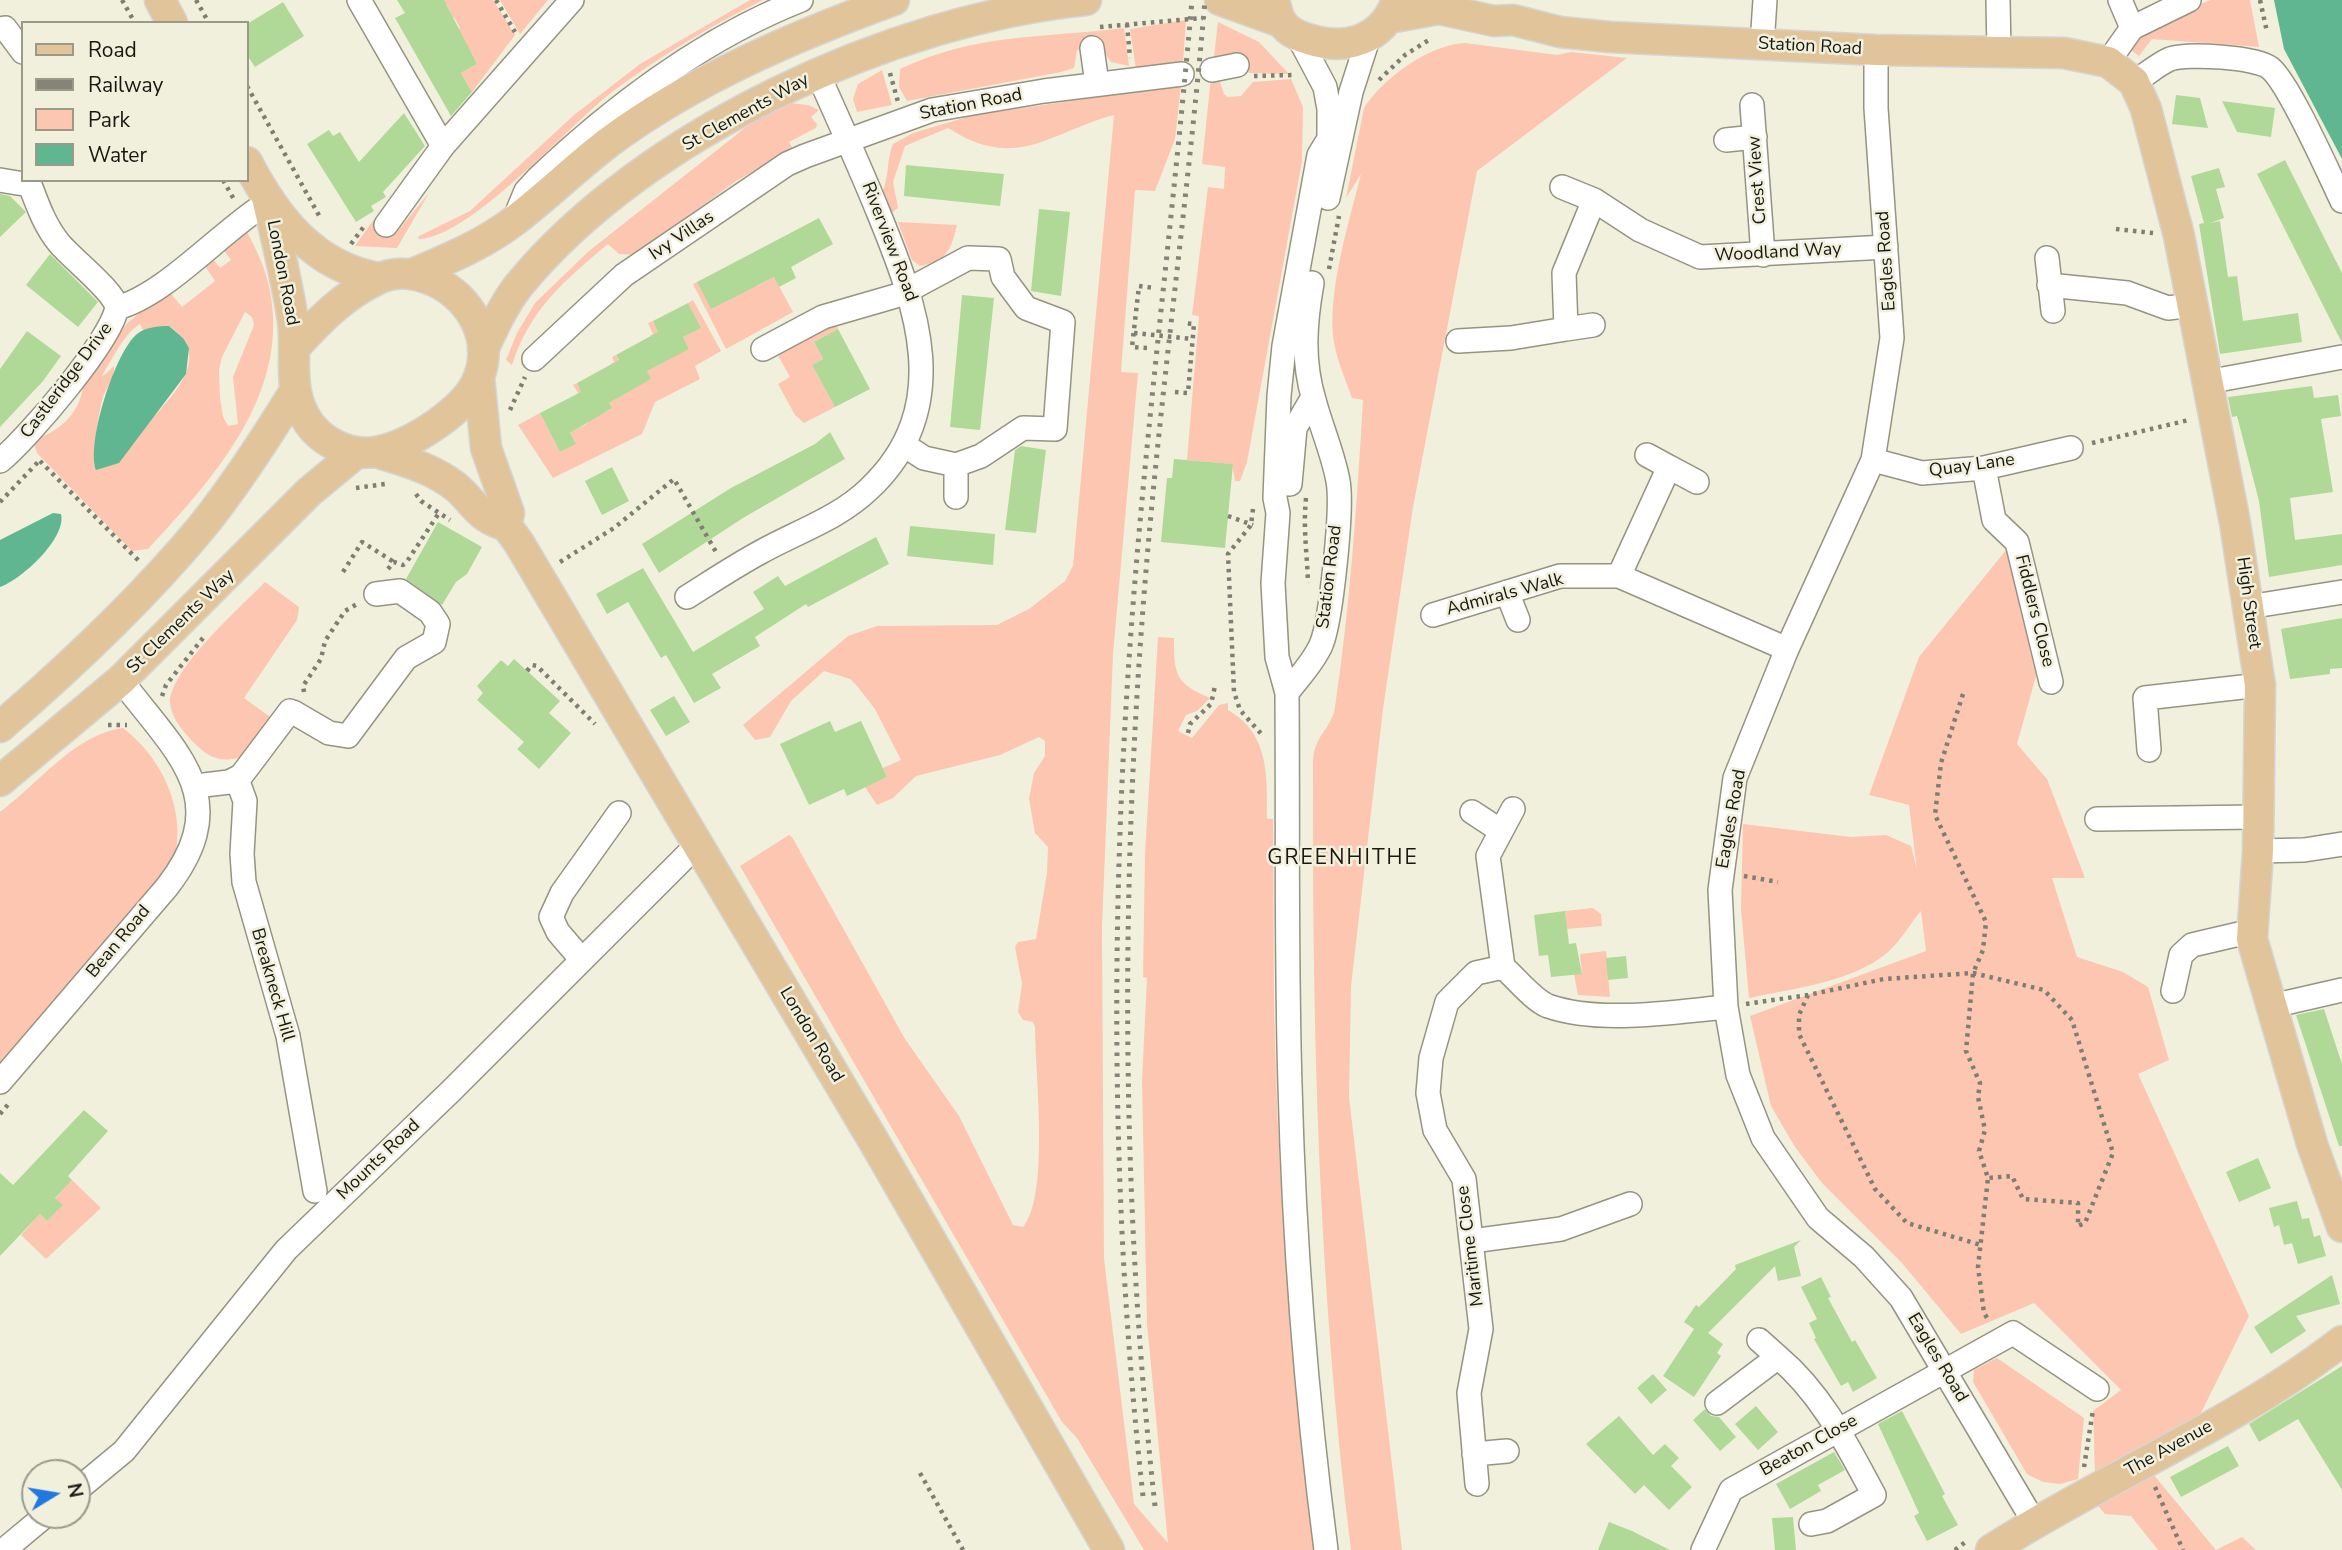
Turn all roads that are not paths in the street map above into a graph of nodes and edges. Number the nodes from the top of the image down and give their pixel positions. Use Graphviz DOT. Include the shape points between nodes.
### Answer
graph roads {
  1 [pos="160,0"];
  2 [pos="359,0"];
  3 [pos="572,0"];
  4 [pos="802,0"];
  5 [pos="1087,0"];
  6 [pos="1220,0"];
  7 [pos="1484,0"];
  8 [pos="1765,0"];
  9 [pos="1998,0"];
  10 [pos="2120,0"];
  11 [pos="2189,0"];
  12 [pos="880,3"];
  13 [pos="1385,18"];
  14 [pos="1284,19"];
  15 [pos="1513,20"];
  16 [pos="171,21"];
  17 [pos="2132,28"];
  18 [pos="0,29"];
  19 [pos="1762,45"];
  20 [pos="1092,48"];
  21 [pos="21,49"];
  22 [pos="1876,50"];
  23 [pos="1999,52"];
  24 [pos="2108,62"];
  25 [pos="1237,65"];
  26 [pos="1212,70"];
  27 [pos="818,74"];
  28 [pos="1182,74"];
  29 [pos="2134,82"];
  30 [pos="1097,84"];
  31 [pos="1752,105"];
  32 [pos="1755,137"];
  33 [pos="848,138"];
  34 [pos="1726,140"];
  35 [pos="1327,142"];
  36 [pos="443,146"];
  37 [pos="248,167"];
  38 [pos="1332,171"];
  39 [pos="0,180"];
  40 [pos="21,182"];
  41 [pos="33,183"];
  42 [pos="1562,187"];
  43 [pos="1594,200"];
  44 [pos="2342,201"];
  45 [pos="256,209"];
  46 [pos="513,222"];
  47 [pos="377,223"];
  48 [pos="1885,247"];
  49 [pos="1763,255"];
  50 [pos="2047,258"];
  51 [pos="415,272"];
  52 [pos="379,278"];
  53 [pos="2049,285"];
  54 [pos="909,288"];
  55 [pos="2192,305"];
  56 [pos="117,308"];
  57 [pos="2053,311"];
  58 [pos="1593,325"];
  59 [pos="1566,329"];
  60 [pos="1458,341"];
  61 [pos="296,345"];
  62 [pos="763,349"];
  63 [pos="2342,357"];
  64 [pos="534,359"];
  65 [pos="481,364"];
  66 [pos="2207,382"];
  67 [pos="295,391"];
  68 [pos="1313,397"];
  69 [pos="904,445"];
  70 [pos="2071,448"];
  71 [pos="365,453"];
  72 [pos="1647,455"];
  73 [pos="1873,460"];
  74 [pos="0,461"];
  75 [pos="956,465"];
  76 [pos="1669,467"];
  77 [pos="1984,468"];
  78 [pos="1698,482"];
  79 [pos="956,497"];
  80 [pos="1278,513"];
  81 [pos="506,525"];
  82 [pos="1619,576"];
  83 [pos="1507,592"];
  84 [pos="2342,592"];
  85 [pos="376,594"];
  86 [pos="687,597"];
  87 [pos="2248,607"];
  88 [pos="1433,615"];
  89 [pos="1518,620"];
  90 [pos="1787,649"];
  91 [pos="121,680"];
  92 [pos="2051,682"];
  93 [pos="2260,685"];
  94 [pos="1287,693"];
  95 [pos="0,727"];
  96 [pos="2149,750"];
  97 [pos="237,779"];
  98 [pos="0,781"];
  99 [pos="196,786"];
  100 [pos="1513,809"];
  101 [pos="1472,811"];
  102 [pos="619,813"];
  103 [pos="2257,817"];
  104 [pos="2096,819"];
  105 [pos="1501,831"];
  106 [pos="698,844"];
  107 [pos="2342,844"];
  108 [pos="2258,851"];
  109 [pos="2252,931"];
  110 [pos="582,960"];
  111 [pos="1503,967"];
  112 [pos="2342,990"];
  113 [pos="2173,992"];
  114 [pos="2272,1006"];
  115 [pos="1726,1007"];
  116 [pos="0,1082"];
  117 [pos="2335,1188"];
  118 [pos="315,1191"];
  119 [pos="1630,1205"];
  120 [pos="2342,1227"];
  121 [pos="1472,1241"];
  122 [pos="1759,1340"];
  123 [pos="2342,1341"];
  124 [pos="1778,1357"];
  125 [pos="1945,1370"];
  126 [pos="2097,1389"];
  127 [pos="1717,1403"];
  128 [pos="1838,1429"];
  129 [pos="1507,1451"];
  130 [pos="1474,1454"];
  131 [pos="91,1478"];
  132 [pos="1477,1484"];
  133 [pos="2034,1522"];
  134 [pos="1811,1524"];
  135 [pos="29,1529"];
  136 [pos="4,1550"];
  137 [pos="1109,1550"];
  138 [pos="1326,1550"];
  139 [pos="1703,1550"];
  140 [pos="1991,1550"];
  1 -- 16 [label="main road"];
  2 -- 36 [label="street"];
  3 -- 36 [label="street"];
  4 -- 46 [label="street" via="684,61 622,105 538,178 526,191"];
  5 -- 27 [label="main road, St Clements Way" via="957,24"];
  6 -- 14 [label="main road"];
  7 -- 15 [label="main road, Station Road" via="1501,7"];
  8 -- 19 [label="street"];
  9 -- 23 [label="street"];
  10 -- 17 [label="street"];
  11 -- 17 [label="street"];
  12 -- 46 [label="main road" via="687,91 608,142"];
  13 -- 14 [label="main road" via="1353,43 1329,46"];
  13 -- 15 [label="main road, Station Road" via="1439,9 1494,22"];
  13 -- 38 [label="street, Station Road" via="1351,92"];
  14 -- 35 [label="street, Station Road" via="1325,87"];
  15 -- 19 [label="main road, Station Road" via="1584,35"];
  17 -- 24 [label="street"];
  18 -- 21 [label="street" via="5,28"];
  19 -- 22 [label="main road, Station Road"];
  20 -- 30 [label="street"];
  22 -- 23 [label="main road, Station Road"];
  22 -- 48 [label="street, Eagles Road"];
  23 -- 24 [label="main road, Station Road" via="2064,53"];
  24 -- 29 [label="main road, High Street"];
  25 -- 26 [label="street"];
  27 -- 33 [label="street, Riverview Road"];
  27 -- 65 [label="main road, St Clements Way" via="703,133 588,216 519,286"];
  28 -- 30 [label="street, Station Road"];
  29 -- 44 [label="street" via="2168,60 2185,55 2260,62 2273,70 2287,92"];
  29 -- 55 [label="main road, High Street" via="2146,109"];
  30 -- 33 [label="street, Station Road" via="932,110"];
  31 -- 32 [label="street, Crest View"];
  32 -- 34 [label="street"];
  32 -- 49 [label="street, Crest View"];
  33 -- 54 [label="street, Riverview Road"];
  33 -- 64 [label="street, Ivy Villas" via="787,164 625,275"];
  35 -- 38 [label="street, Station Road"];
  35 -- 80 [label="street, Station Road" via="1320,155 1284,346"];
  36 -- 47 [label="street"];
  37 -- 45 [label="main road, London Road"];
  38 -- 68 [label="street, Station Road" via="1305,326"];
  39 -- 40 [label="street, Castleridge Drive"];
  41 -- 56 [label="street, Castleridge Drive" via="52,234"];
  42 -- 43 [label="street, Woodland Way"];
  43 -- 49 [label="street, Woodland Way" via="1640,230 1700,257"];
  43 -- 59 [label="street" via="1564,273"];
  45 -- 52 [label="main road, London Road" via="326,259 356,274"];
  45 -- 56 [label="street" via="159,286"];
  45 -- 61 [label="main road, London Road"];
  46 -- 51 [label="main road" via="473,248"];
  48 -- 49 [label="street, Woodland Way"];
  48 -- 73 [label="street, Eagles Road" via="1892,338"];
  50 -- 53 [label="street"];
  51 -- 52 [label="main road"];
  51 -- 65 [label="main road" via="463,299 477,321"];
  52 -- 61 [label="main road" via="332,306"];
  53 -- 55 [label="street" via="2127,293 2168,308"];
  53 -- 57 [label="street"];
  54 -- 62 [label="street" via="823,317"];
  54 -- 69 [label="street, Riverview Road" via="921,363"];
  54 -- 75 [label="street" via="968,258 999,259 1003,277 1026,308 1063,322 1055,429 1023,428 981,456"];
  55 -- 66 [label="main road, High Street"];
  56 -- 74 [label="street, Castleridge Drive" via="107,333 51,408"];
  58 -- 59 [label="street"];
  59 -- 60 [label="street"];
  61 -- 67 [label="main road"];
  63 -- 66 [label="street"];
  65 -- 71 [label="main road" via="459,404 422,435 401,446"];
  65 -- 81 [label="main road, London Road" via="486,448 509,513"];
  66 -- 87 [label="main road, High Street"];
  67 -- 71 [label="main road" via="304,416 321,436"];
  67 -- 95 [label="main road" via="257,453 200,528 65,671"];
  68 -- 80 [label="street, Station Road" via="1295,428 1290,486"];
  68 -- 94 [label="street, Station Road" via="1339,483 1337,530 1321,644"];
  69 -- 75 [label="street" via="924,458"];
  69 -- 86 [label="street, Riverview Road" via="860,496 832,516 760,552"];
  70 -- 77 [label="street, Quay Lane"];
  71 -- 81 [label="main road, London Road" via="426,467 456,487 490,522"];
  71 -- 91 [label="main road, St Clements Way" via="309,492"];
  72 -- 76 [label="street"];
  73 -- 77 [label="street, Quay Lane" via="1922,473"];
  73 -- 90 [label="street, Eagles Road"];
  75 -- 79 [label="street"];
  76 -- 78 [label="street"];
  76 -- 82 [label="street"];
  77 -- 92 [label="street, Fiddlers Close" via="1993,520 2017,542"];
  80 -- 94 [label="street, Station Road" via="1274,607 1277,657"];
  81 -- 106 [label="main road, London Road"];
  82 -- 83 [label="street, Admirals Walk" via="1560,576"];
  82 -- 90 [label="street, Admirals Walk"];
  83 -- 88 [label="street, Admirals Walk"];
  83 -- 89 [label="street"];
  84 -- 87 [label="street"];
  85 -- 97 [label="street" via="400,591 430,612 439,628 434,642 406,658 348,736 329,733 292,712"];
  87 -- 93 [label="main road, High Street"];
  90 -- 115 [label="street, Eagles Road" via="1735,778 1720,890"];
  91 -- 98 [label="main road, St Clements Way"];
  91 -- 99 [label="street"];
  93 -- 96 [label="street" via="2145,698"];
  93 -- 103 [label="main road, High Street"];
  94 -- 138 [label="street" via="1295,1205"];
  97 -- 99 [label="street"];
  97 -- 118 [label="street, Breakneck Hill" via="245,801 242,864 246,892 288,1036"];
  99 -- 116 [label="street, Bean Road" via="199,826 188,856 167,887"];
  100 -- 105 [label="street"];
  101 -- 105 [label="street"];
  102 -- 110 [label="street" via="551,917"];
  103 -- 104 [label="street"];
  103 -- 108 [label="main road, High Street"];
  105 -- 111 [label="street" via="1488,856"];
  106 -- 110 [label="street, Mounts Road"];
  106 -- 137 [label="main road, London Road"];
  107 -- 108 [label="street"];
  108 -- 109 [label="main road, High Street"];
  109 -- 113 [label="street" via="2192,945 2181,955"];
  109 -- 114 [label="main road, High Street"];
  110 -- 131 [label="street, Mounts Road" via="286,1250 124,1451"];
  111 -- 115 [label="street" via="1547,1005 1558,1007 1650,1014"];
  111 -- 121 [label="street, Maritime Close" via="1476,973 1447,1002 1431,1058 1428,1093 1436,1130 1464,1179"];
  112 -- 114 [label="street"];
  114 -- 117 [label="main road, High Street"];
  115 -- 125 [label="street, Eagles Road" via="1738,1076 1763,1139 1818,1218 1864,1256 1901,1298"];
  117 -- 120 [label="main road, High Street"];
  119 -- 121 [label="street" via="1561,1229"];
  121 -- 130 [label="street, Maritime Close" via="1481,1328 1469,1393"];
  122 -- 124 [label="street"];
  123 -- 133 [label="main road, The Avenue" via="2238,1410"];
  124 -- 127 [label="street"];
  124 -- 128 [label="street" via="1800,1376"];
  125 -- 126 [label="street, Beaton Close" via="2013,1333"];
  125 -- 128 [label="street, Beaton Close"];
  125 -- 133 [label="street, Eagles Road"];
  128 -- 134 [label="street" via="1874,1495 1827,1521"];
  128 -- 139 [label="street, Beaton Close" via="1731,1490"];
  129 -- 130 [label="street"];
  130 -- 132 [label="street, Maritime Close"];
  133 -- 140 [label="main road, The Avenue"];
  135 -- 136 [label="street"];
}
